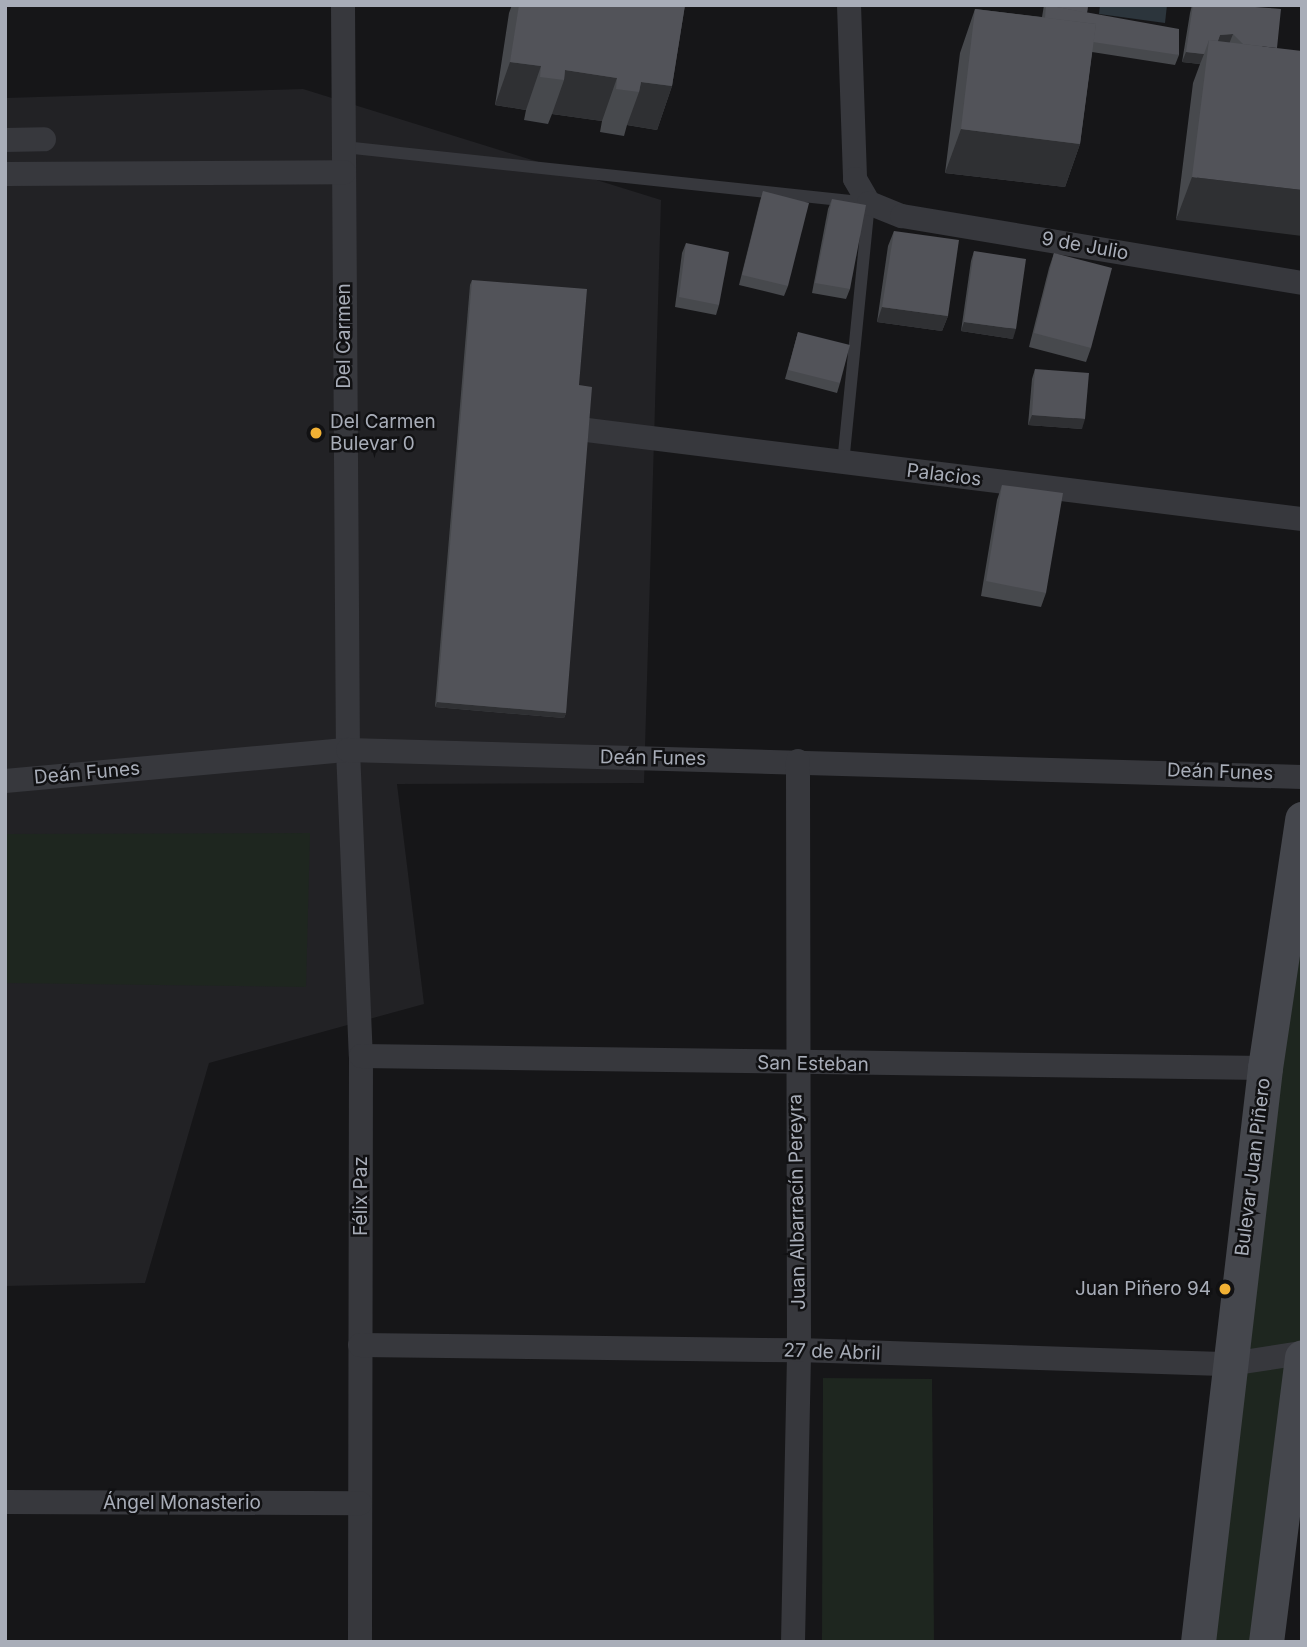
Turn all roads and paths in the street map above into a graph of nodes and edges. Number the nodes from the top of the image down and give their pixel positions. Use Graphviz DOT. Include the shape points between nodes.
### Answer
graph roads {
  1 [pos="343,5"];
  2 [pos="849,5"];
  3 [pos="44,139"];
  4 [pos="5,140"];
  5 [pos="344,147"];
  6 [pos="344,172"];
  7 [pos="5,174"];
  8 [pos="869,203"];
  9 [pos="1302,283"];
  10 [pos="587,430"];
  11 [pos="843,463"];
  12 [pos="1302,519"];
  13 [pos="348,750"];
  14 [pos="798,761"];
  15 [pos="1302,777"];
  16 [pos="5,781"];
  17 [pos="1302,819"];
  18 [pos="361,1056"];
  19 [pos="796,1064"];
  20 [pos="1265,1068"];
  21 [pos="360,1345"];
  22 [pos="799,1350"];
  23 [pos="1302,1355"];
  24 [pos="1230,1364"];
  25 [pos="5,1502"];
  26 [pos="360,1503"];
  27 [pos="360,1642"];
  28 [pos="793,1642"];
  29 [pos="1198,1642"];
  30 [pos="1266,1642"];
  1 -- 5 [label="street, Del Carmen"];
  2 -- 8 [label="street" via="855,179"];
  3 -- 4 [label="street"];
  5 -- 6 [label="street, Del Carmen"];
  5 -- 8 [label="lane"];
  6 -- 7 [label="street"];
  6 -- 13 [label="street, Del Carmen"];
  8 -- 9 [label="street, 9 de Julio" via="902,216"];
  8 -- 11 [label="lane"];
  10 -- 11 [label="street, Palacios"];
  11 -- 12 [label="street, Palacios"];
  13 -- 14 [label="street, Deán Funes"];
  13 -- 16 [label="street, Deán Funes"];
  13 -- 18 [label="street, Félix Paz"];
  14 -- 15 [label="street, Deán Funes"];
  14 -- 19 [label="street, Juan Albarracín Pereyra"];
  17 -- 20 [label="main road, Bulevar Juan Piñero"];
  18 -- 19 [label="street, San Esteban"];
  18 -- 21 [label="street, Félix Paz"];
  19 -- 20 [label="street, San Esteban"];
  19 -- 22 [label="street, Juan Albarracín Pereyra"];
  20 -- 24 [label="main road, Bulevar Juan Piñero"];
  21 -- 22 [label="street, 27 de Abril"];
  21 -- 26 [label="street, Félix Paz"];
  22 -- 24 [label="street, 27 de Abril"];
  22 -- 28 [label="street, Juan Albarracín Pereyra"];
  23 -- 24 [label="street, 27 de Abril"];
  23 -- 30 [label="main road"];
  24 -- 29 [label="main road, Bulevar Juan Piñero"];
  25 -- 26 [label="street, Ángel Monasterio"];
  26 -- 27 [label="street, Félix Paz"];
}
